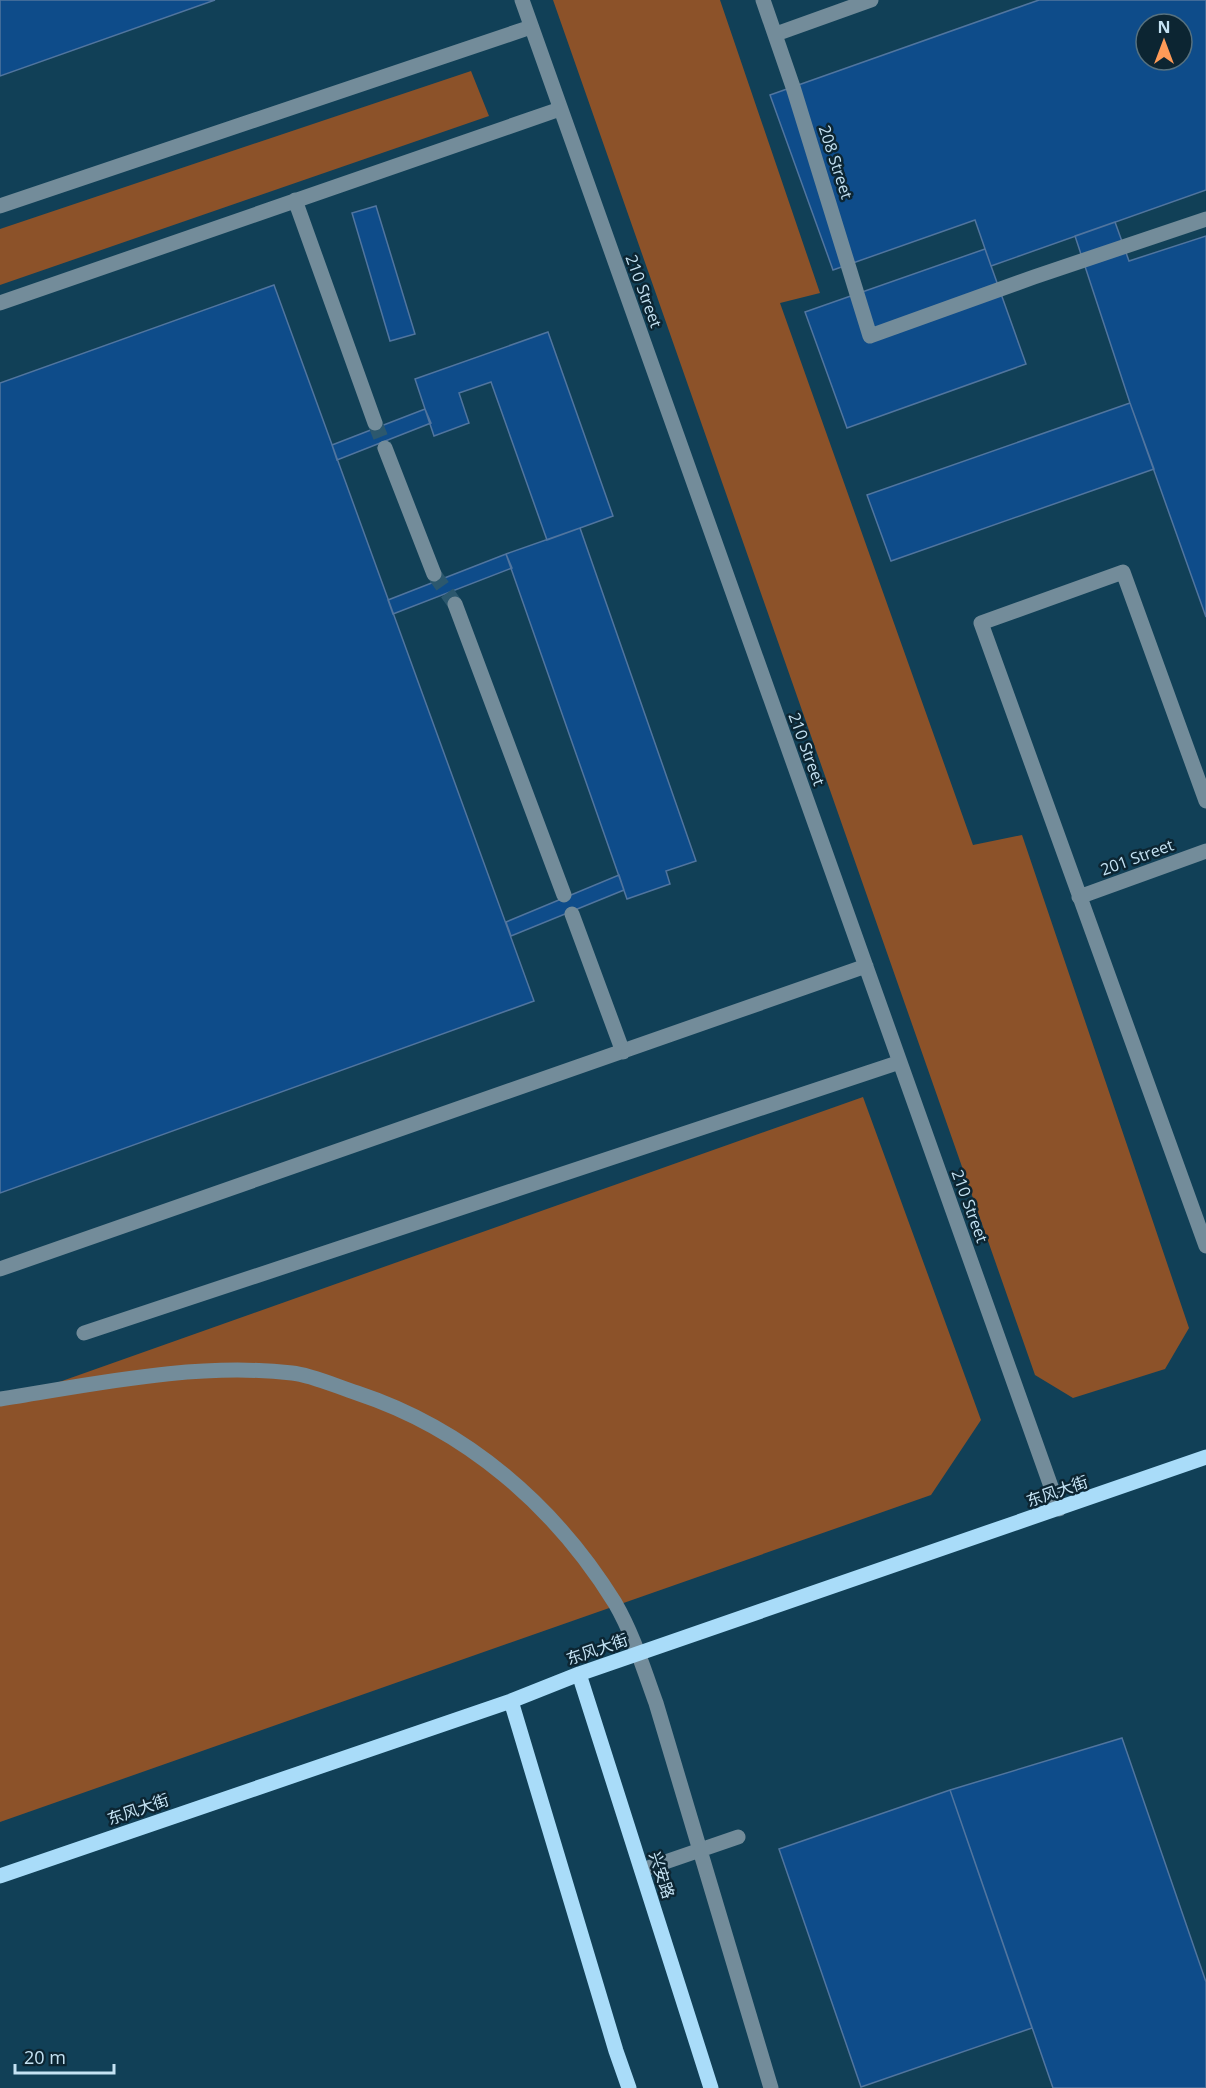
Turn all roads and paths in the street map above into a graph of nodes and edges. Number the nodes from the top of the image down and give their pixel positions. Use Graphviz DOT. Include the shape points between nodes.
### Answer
graph roads {
  1 [pos="522,0"];
  2 [pos="763,0"];
  3 [pos="871,0"];
  4 [pos="531,27"];
  5 [pos="776,34"];
  6 [pos="560,109"];
  7 [pos="295,200"];
  8 [pos="0,206"];
  9 [pos="1206,219"];
  10 [pos="0,303"];
  11 [pos="375,423"];
  12 [pos="385,448"];
  13 [pos="434,574"];
  14 [pos="455,604"];
  15 [pos="1206,801"];
  16 [pos="1206,851"];
  17 [pos="564,895"];
  18 [pos="1079,897"];
  19 [pos="572,915"];
  20 [pos="866,966"];
  21 [pos="623,1052"];
  22 [pos="900,1062"];
  23 [pos="1206,1246"];
  24 [pos="0,1269"];
  25 [pos="84,1333"];
  26 [pos="0,1399"];
  27 [pos="1206,1457"];
  28 [pos="1059,1509"];
  29 [pos="579,1674"];
  30 [pos="511,1701"];
  31 [pos="738,1837"];
  32 [pos="642,1870"];
  33 [pos="0,1876"];
  34 [pos="629,2088"];
  35 [pos="711,2088"];
  36 [pos="771,2088"];
  1 -- 4 [label="lane, 210 Street"];
  2 -- 5 [label="lane, 208 Street"];
  3 -- 5 [label="lane"];
  4 -- 6 [label="lane, 210 Street"];
  4 -- 8 [label="lane"];
  5 -- 9 [label="lane, 208 Street" via="870,336"];
  6 -- 7 [label="lane"];
  6 -- 20 [label="lane, 210 Street"];
  7 -- 10 [label="lane"];
  7 -- 11 [label="lane"];
  12 -- 13 [label="lane"];
  14 -- 17 [label="lane"];
  15 -- 18 [label="lane" via="1123,572 981,623"];
  16 -- 18 [label="lane, 201 Street"];
  18 -- 23 [label="lane"];
  19 -- 21 [label="lane"];
  20 -- 21 [label="lane"];
  20 -- 22 [label="lane, 210 Street"];
  21 -- 24 [label="lane"];
  22 -- 25 [label="lane"];
  22 -- 28 [label="lane, 210 Street"];
  26 -- 36 [label="lane" via="132,1378 217,1371 294,1373 386,1403 455,1438 496,1468 580,1552 616,1605 634,1644 656,1703"];
  27 -- 28 [label="main road, 东风大街"];
  28 -- 29 [label="main road, 东风大街"];
  29 -- 30 [label="main road, 东风大街"];
  29 -- 32 [label="main road, 兴安路"];
  30 -- 33 [label="main road, 东风大街"];
  30 -- 34 [label="main road"];
  31 -- 32 [label="lane"];
  32 -- 35 [label="main road, 兴安路"];
}
